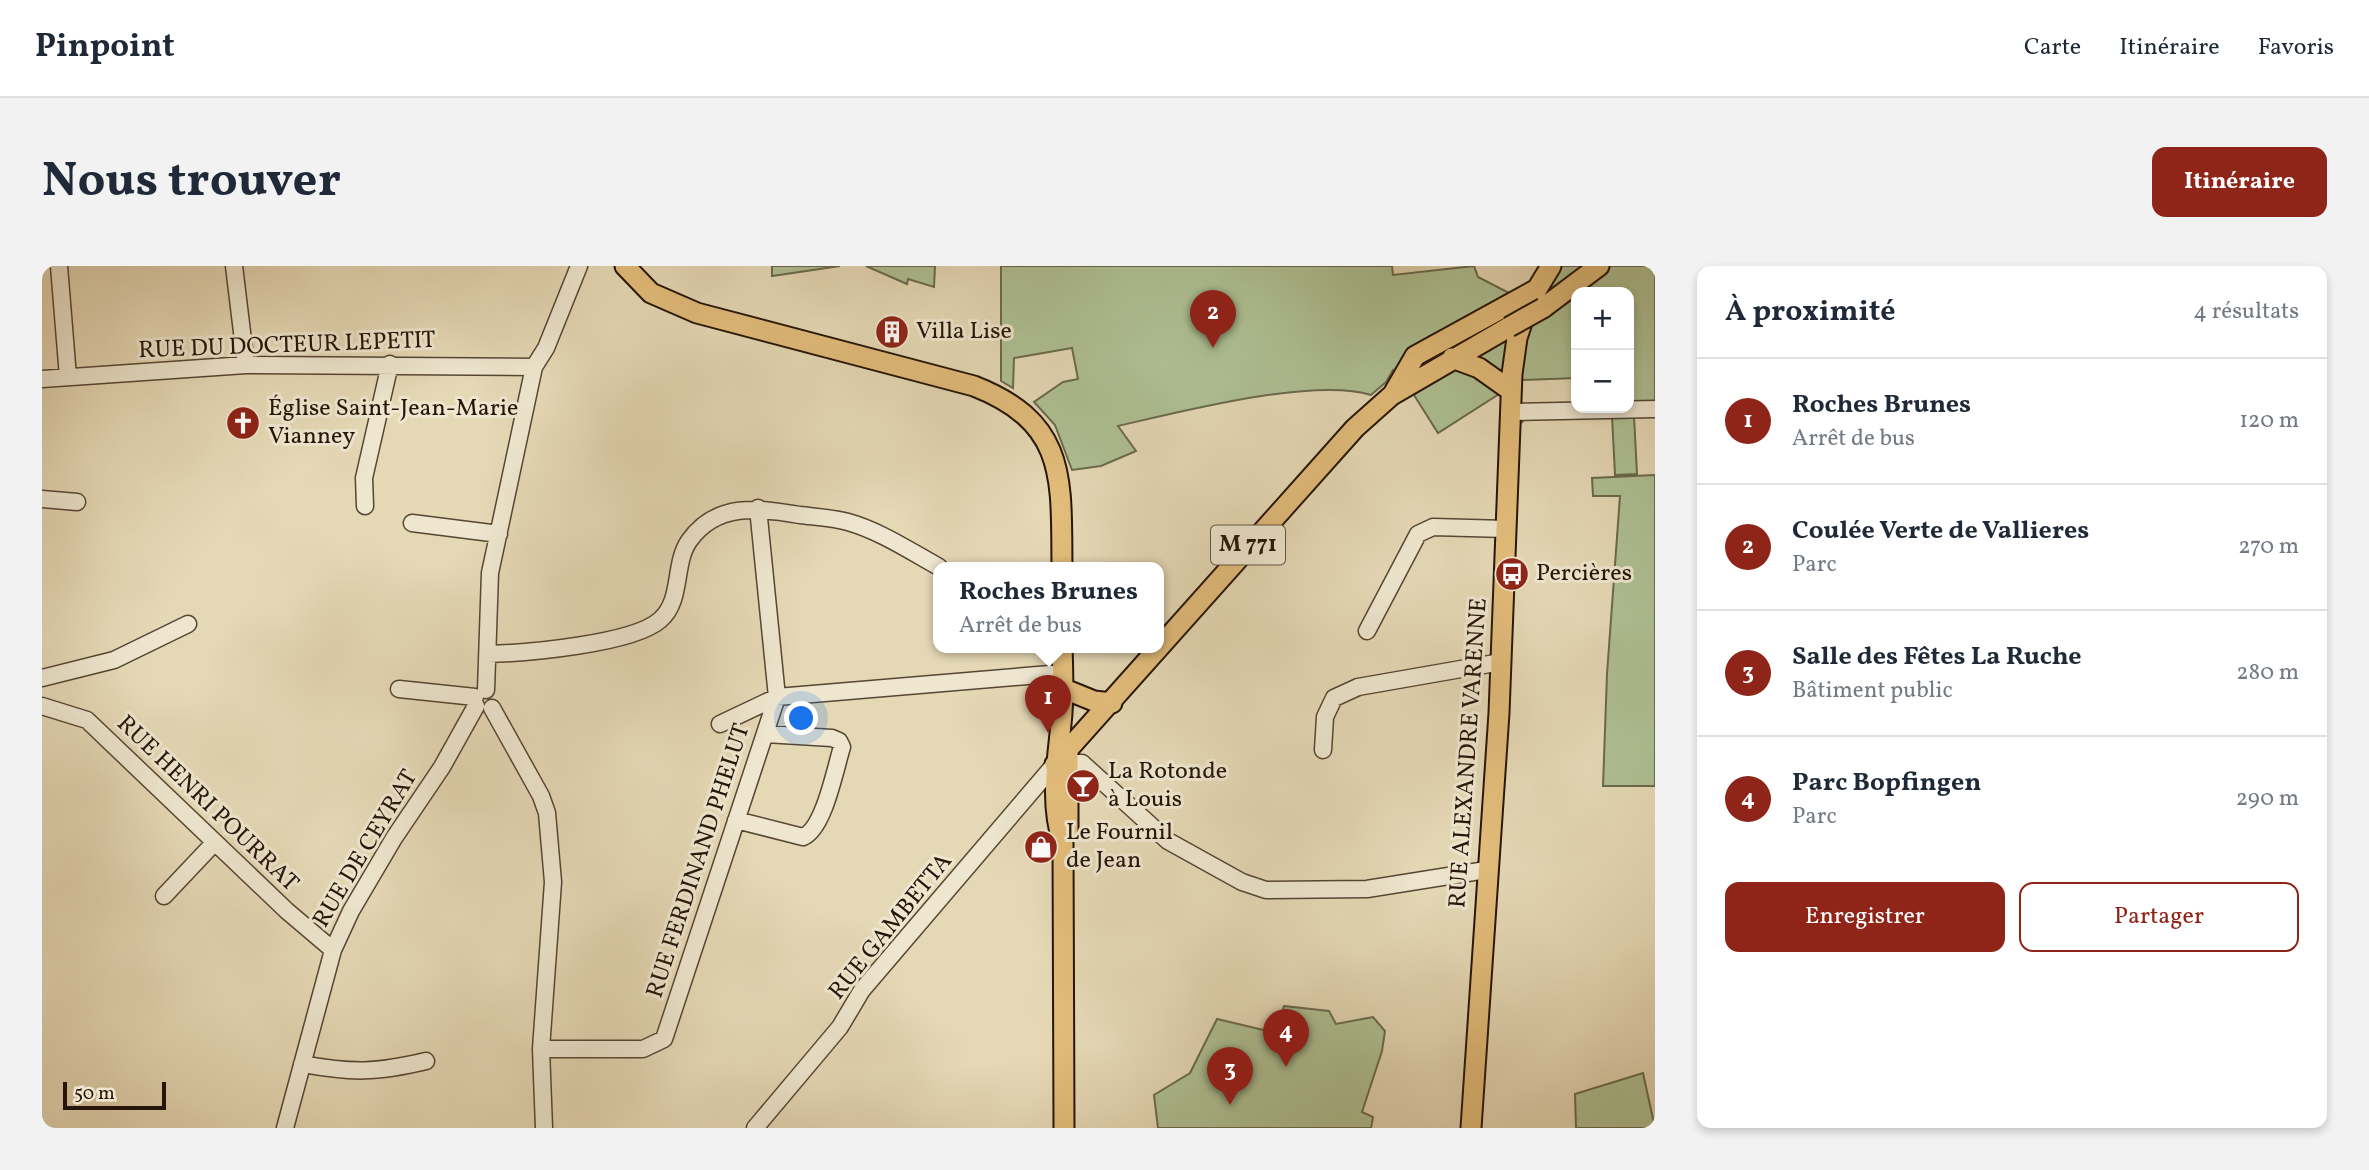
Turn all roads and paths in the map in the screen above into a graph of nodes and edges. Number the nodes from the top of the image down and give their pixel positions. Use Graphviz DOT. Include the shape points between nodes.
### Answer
graph roads {
  1 [pos="59,266"];
  2 [pos="234,266"];
  3 [pos="579,266"];
  4 [pos="625,266"];
  5 [pos="637,266"];
  6 [pos="1551,266"];
  7 [pos="1599,266"];
  8 [pos="1542,285"];
  9 [pos="673,302"];
  10 [pos="1513,333"];
  11 [pos="1452,358"];
  12 [pos="390,364"];
  13 [pos="246,365"];
  14 [pos="534,367"];
  15 [pos="68,377"];
  16 [pos="42,379"];
  17 [pos="1510,390"];
  18 [pos="1392,395"];
  19 [pos="1655,409"];
  20 [pos="1510,412"];
  21 [pos="42,499"];
  22 [pos="77,502"];
  23 [pos="365,506"];
  24 [pos="758,508"];
  25 [pos="412,523"];
  26 [pos="1506,529"];
  27 [pos="499,534"];
  28 [pos="1062,562"];
  29 [pos="933,564"];
  30 [pos="188,624"];
  31 [pos="1367,631"];
  32 [pos="1164,642"];
  33 [pos="1062,653"];
  34 [pos="1155,653"];
  35 [pos="489,654"];
  36 [pos="1501,662"];
  37 [pos="42,678"];
  38 [pos="1062,680"];
  39 [pos="399,689"];
  40 [pos="776,697"];
  41 [pos="482,700"];
  42 [pos="1112,703"];
  43 [pos="42,706"];
  44 [pos="720,724"];
  45 [pos="765,734"];
  46 [pos="1323,750"];
  47 [pos="1065,758"];
  48 [pos="1036,787"];
  49 [pos="1056,792"];
  50 [pos="736,820"];
  51 [pos="215,842"];
  52 [pos="1063,843"];
  53 [pos="1486,870"];
  54 [pos="164,896"];
  55 [pos="333,950"];
  56 [pos="541,1049"];
  57 [pos="426,1061"];
  58 [pos="302,1064"];
  59 [pos="285,1128"];
  60 [pos="544,1128"];
  61 [pos="755,1128"];
  62 [pos="1064,1128"];
  63 [pos="1471,1128"];
  1 -- 15 [label="street"];
  2 -- 13 [label="street"];
  3 -- 14 [label="street"];
  4 -- 9 [label="main road" via="651,293"];
  5 -- 9 [label="main road"];
  6 -- 8 [label="main road, RUE ALEXANDRE VARENNE"];
  7 -- 10 [label="main road, M 771, bridge"];
  8 -- 10 [label="main road, RUE ALEXANDRE VARENNE"];
  8 -- 18 [label="main road" via="1415,356"];
  9 -- 28 [label="main road" via="725,322 974,386 1004,399 1038,427 1049,446 1059,475"];
  10 -- 11 [label="main road, M 771"];
  10 -- 17 [label="main road, RUE ALEXANDRE VARENNE"];
  11 -- 17 [label="main road" via="1479,368"];
  11 -- 18 [label="main road, M 771"];
  12 -- 13 [label="street, RUE DU DOCTEUR LEPETIT"];
  12 -- 14 [label="street, RUE DU DOCTEUR LEPETIT"];
  12 -- 23 [label="street" via="364,478"];
  13 -- 15 [label="street, RUE DU DOCTEUR LEPETIT"];
  14 -- 27 [label="street"];
  15 -- 16 [label="street, RUE DU DOCTEUR LEPETIT"];
  17 -- 20 [label="main road, RUE ALEXANDRE VARENNE"];
  18 -- 32 [label="main road, M 771" via="1355,428"];
  19 -- 20 [label="street"];
  20 -- 26 [label="main road, RUE ALEXANDRE VARENNE"];
  21 -- 22 [label="street"];
  24 -- 29 [label="street" via="848,522"];
  24 -- 35 [label="street" via="733,510 704,524 687,544 669,610 639,632"];
  24 -- 40 [label="street"];
  25 -- 27 [label="street"];
  26 -- 31 [label="street" via="1433,527 1418,534"];
  26 -- 36 [label="main road, RUE ALEXANDRE VARENNE"];
  27 -- 35 [label="street" via="491,573"];
  30 -- 37 [label="street" via="114,660"];
  33 -- 38 [label="main road"];
  34 -- 42 [label="main road, M 771"];
  35 -- 41 [label="street"];
  36 -- 46 [label="street" via="1358,687 1334,698 1325,717"];
  36 -- 53 [label="main road, RUE ALEXANDRE VARENNE"];
  38 -- 40 [label="street"];
  38 -- 42 [label="main road" via="1094,701"];
  38 -- 47 [label="main road"];
  39 -- 41 [label="street"];
  40 -- 44 [label="street"];
  40 -- 45 [label="street, RUE FERDINAND PHELUT"];
  41 -- 55 [label="street, RUE DE CEYRAT" via="376,869"];
  41 -- 56 [label="street" via="547,813 553,882"];
  42 -- 47 [label="main road, M 771"];
  43 -- 51 [label="street, RUE HENRI POURRAT" via="87,720"];
  45 -- 50 [label="street, RUE FERDINAND PHELUT"];
  45 -- 50 [label="street" via="839,741 842,747 818,823 803,837"];
  47 -- 48 [label="street, RUE GAMBETTA"];
  47 -- 49 [label="main road"];
  47 -- 52 [label="main road" via="1070,827"];
  47 -- 53 [label="street" via="1082,763 1168,841 1242,882 1266,890 1367,889"];
  48 -- 49 [label="street"];
  48 -- 61 [label="street, RUE GAMBETTA" via="862,990 840,1027"];
  49 -- 52 [label="main road"];
  50 -- 56 [label="street, RUE FERDINAND PHELUT" via="664,1039 643,1049"];
  51 -- 54 [label="street"];
  51 -- 55 [label="street, RUE HENRI POURRAT"];
  52 -- 62 [label="main road"];
  53 -- 63 [label="main road, RUE ALEXANDRE VARENNE"];
  55 -- 58 [label="street, RUE DE CEYRAT"];
  56 -- 60 [label="street"];
  57 -- 58 [label="street" via="385,1071 349,1073"];
  58 -- 59 [label="street, RUE DE CEYRAT"];
}
